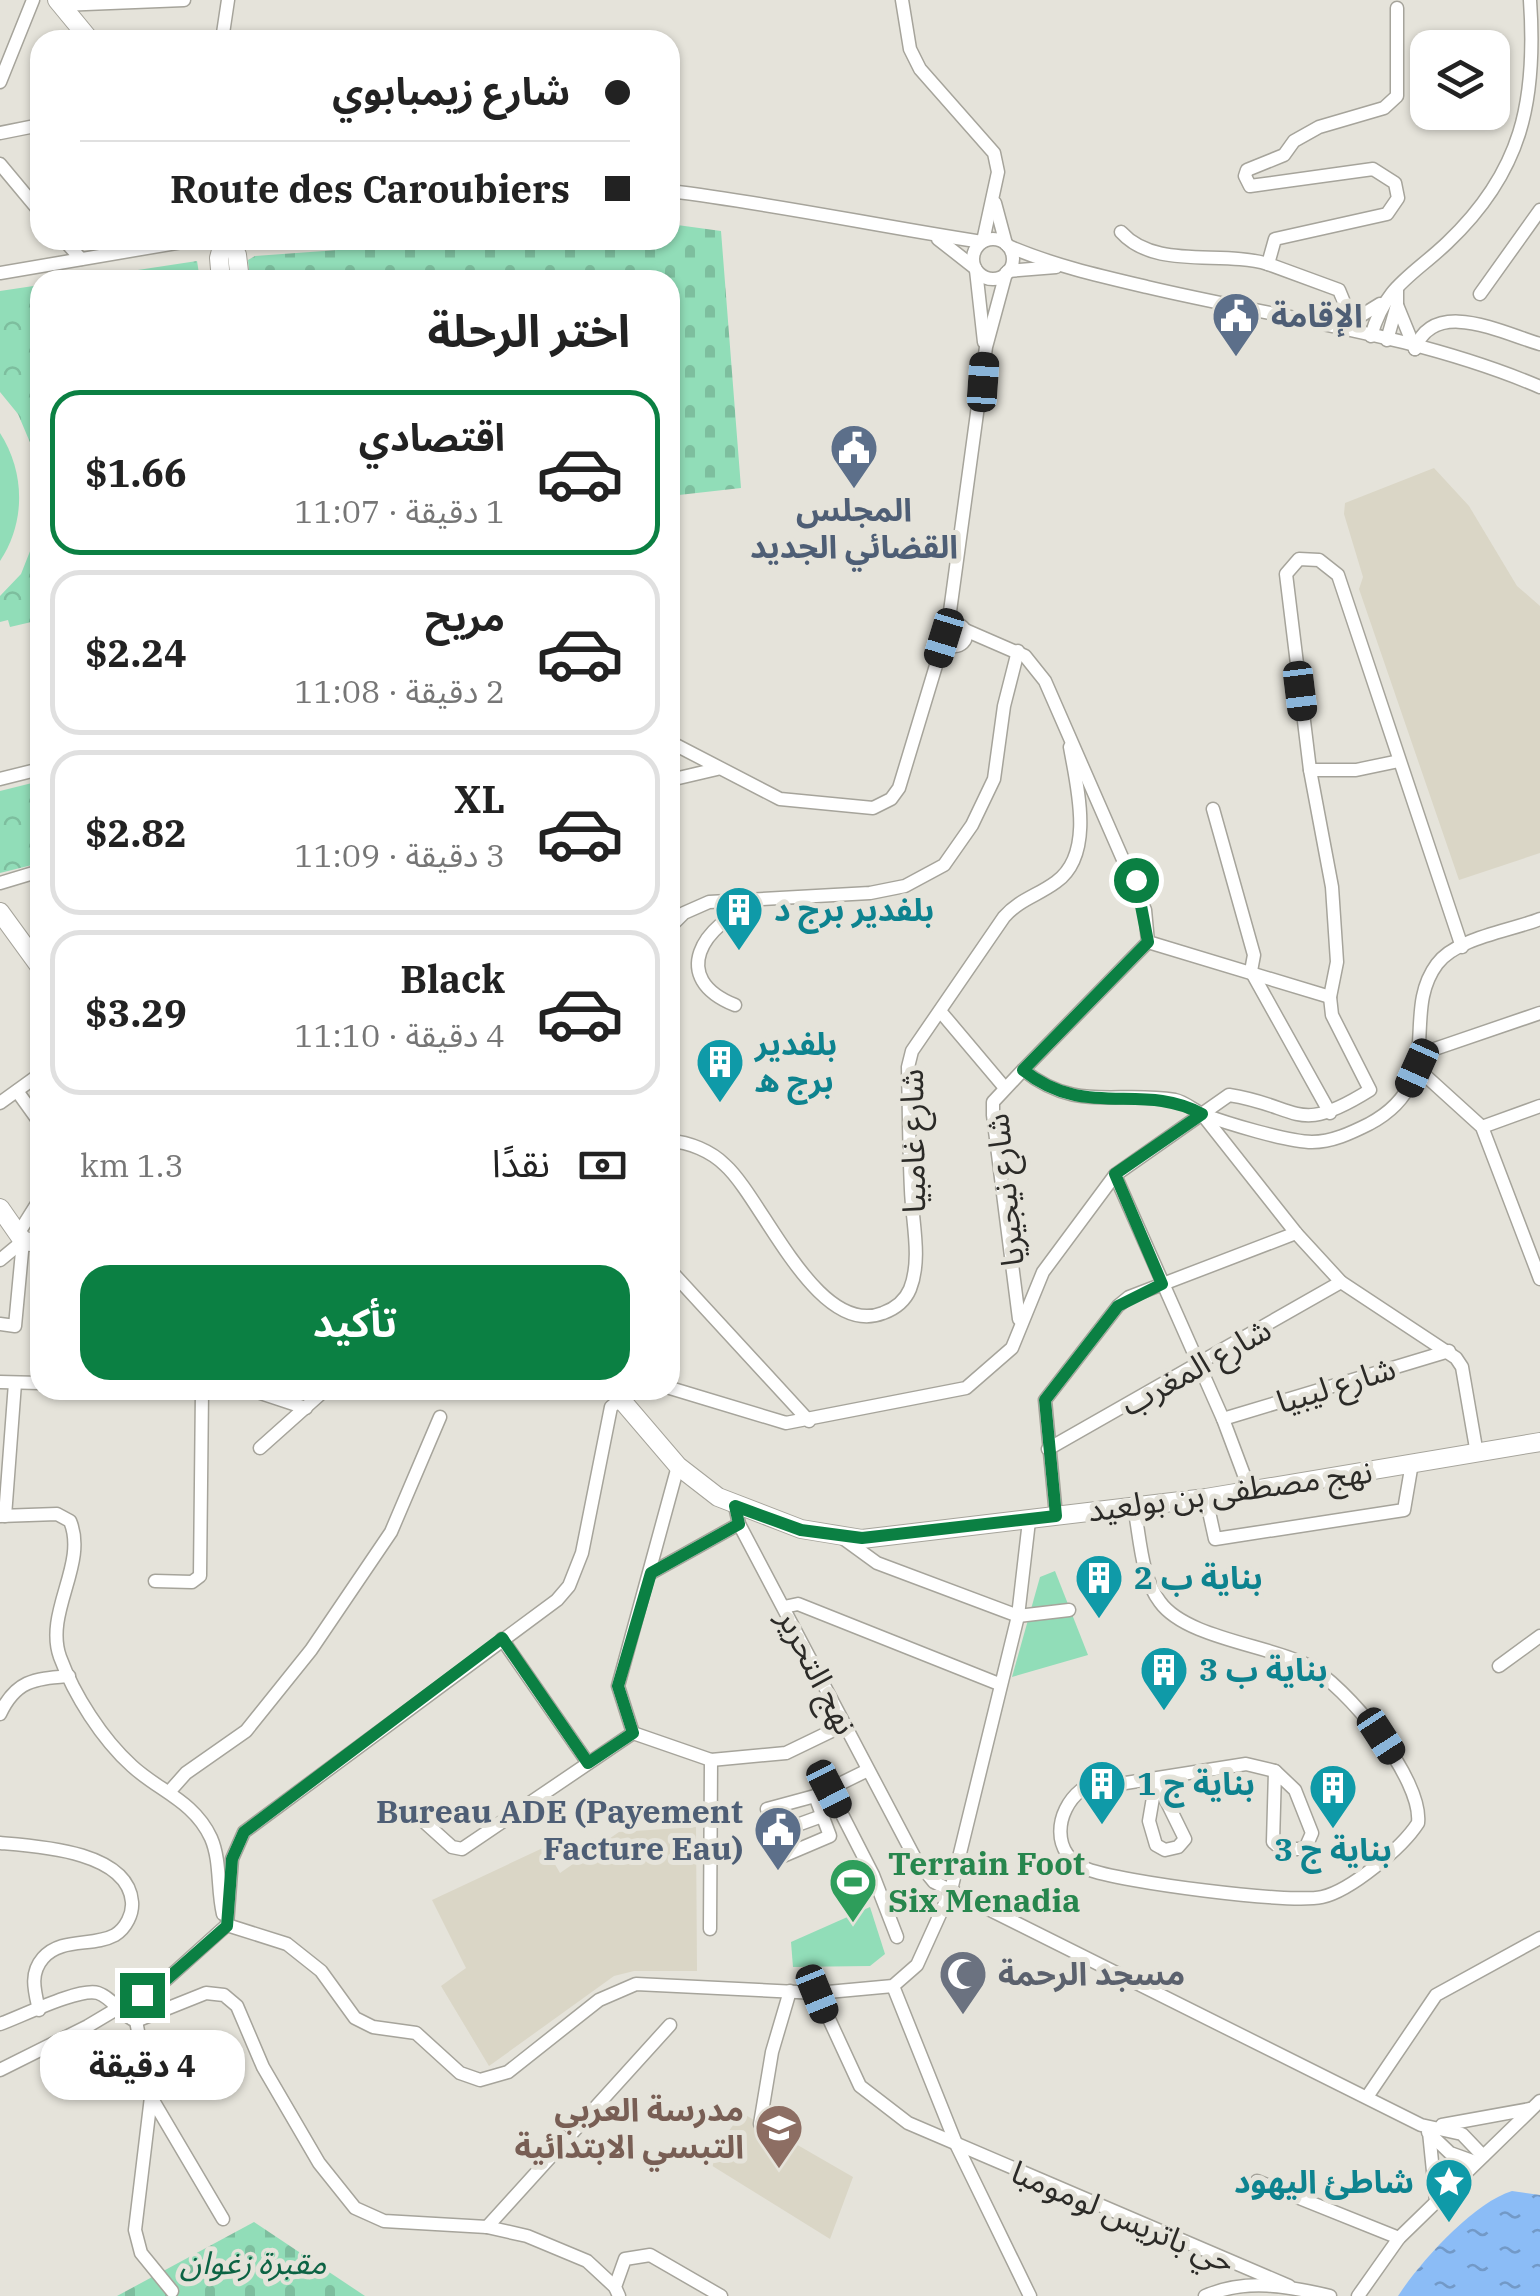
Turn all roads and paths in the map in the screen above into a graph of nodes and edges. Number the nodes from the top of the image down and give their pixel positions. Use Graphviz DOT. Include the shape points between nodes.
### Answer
graph roads {
  1 [pos="33,0"];
  2 [pos="184,0"];
  3 [pos="228,0"];
  4 [pos="902,0"];
  5 [pos="1530,0"];
  6 [pos="59,3"];
  7 [pos="1397,8"];
  8 [pos="82,30"];
  9 [pos="224,30"];
  10 [pos="0,82"];
  11 [pos="1526,109"];
  12 [pos="1540,119"];
  13 [pos="30,127"];
  14 [pos="0,133"];
  15 [pos="0,164"];
  16 [pos="680,193"];
  17 [pos="30,200"];
  18 [pos="995,200"];
  19 [pos="1540,210"];
  20 [pos="1121,232"];
  21 [pos="936,238"];
  22 [pos="982,241"];
  23 [pos="1007,245"];
  24 [pos="72,250"];
  25 [pos="134,250"];
  26 [pos="80,259"];
  27 [pos="1268,264"];
  28 [pos="1065,267"];
  29 [pos="976,269"];
  30 [pos="1007,272"];
  31 [pos="0,273"];
  32 [pos="1396,288"];
  33 [pos="1480,294"];
  34 [pos="1380,304"];
  35 [pos="1398,305"];
  36 [pos="1341,328"];
  37 [pos="1372,336"];
  38 [pos="1387,340"];
  39 [pos="1540,344"];
  40 [pos="986,346"];
  41 [pos="1415,349"];
  42 [pos="1540,388"];
  43 [pos="955,635"];
  44 [pos="1018,651"];
  45 [pos="1067,728"];
  46 [pos="680,748"];
  47 [pos="1400,760"];
  48 [pos="717,769"];
  49 [pos="1310,770"];
  50 [pos="30,772"];
  51 [pos="680,778"];
  52 [pos="0,779"];
  53 [pos="1213,809"];
  54 [pos="30,874"];
  55 [pos="0,883"];
  56 [pos="762,902"];
  57 [pos="0,912"];
  58 [pos="680,918"];
  59 [pos="1539,924"];
  60 [pos="1148,942"];
  61 [pos="1462,947"];
  62 [pos="30,953"];
  63 [pos="1251,972"];
  64 [pos="1330,997"];
  65 [pos="734,1006"];
  66 [pos="940,1012"];
  67 [pos="1540,1013"];
  68 [pos="1419,1061"];
  69 [pos="1023,1070"];
  70 [pos="30,1081"];
  71 [pos="1005,1088"];
  72 [pos="17,1091"];
  73 [pos="0,1103"];
  74 [pos="1540,1106"];
  75 [pos="30,1110"];
  76 [pos="1330,1113"];
  77 [pos="1202,1114"];
  78 [pos="1482,1127"];
  79 [pos="680,1142"];
  80 [pos="1115,1174"];
  81 [pos="0,1208"];
  82 [pos="1296,1233"];
  83 [pos="27,1239"];
  84 [pos="0,1260"];
  85 [pos="1540,1279"];
  86 [pos="680,1281"];
  87 [pos="1341,1282"];
  88 [pos="1162,1284"];
  89 [pos="1020,1320"];
  90 [pos="7,1325"];
  91 [pos="1449,1351"];
  92 [pos="1199,1366"];
  93 [pos="7,1383"];
  94 [pos="680,1391"];
  95 [pos="202,1400"];
  96 [pos="282,1400"];
  97 [pos="314,1400"];
  98 [pos="615,1400"];
  99 [pos="627,1400"];
  100 [pos="306,1408"];
  101 [pos="440,1418"];
  102 [pos="1224,1419"];
  103 [pos="809,1421"];
  104 [pos="1540,1442"];
  105 [pos="260,1448"];
  106 [pos="1048,1449"];
  107 [pos="1477,1454"];
  108 [pos="1412,1463"];
  109 [pos="678,1466"];
  110 [pos="1250,1491"];
  111 [pos="1206,1498"];
  112 [pos="1134,1506"];
  113 [pos="737,1515"];
  114 [pos="2,1516"];
  115 [pos="1056,1516"];
  116 [pos="1030,1521"];
  117 [pos="842,1537"];
  118 [pos="651,1573"];
  119 [pos="155,1581"];
  120 [pos="784,1607"];
  121 [pos="1069,1610"];
  122 [pos="1018,1616"];
  123 [pos="1540,1636"];
  124 [pos="502,1638"];
  125 [pos="1499,1666"];
  126 [pos="69,1676"];
  127 [pos="999,1684"];
  128 [pos="0,1714"];
  129 [pos="844,1725"];
  130 [pos="633,1733"];
  131 [pos="711,1760"];
  132 [pos="588,1763"];
  133 [pos="868,1770"];
  134 [pos="1274,1772"];
  135 [pos="1156,1780"];
  136 [pos="170,1791"];
  137 [pos="822,1792"];
  138 [pos="822,1816"];
  139 [pos="421,1819"];
  140 [pos="775,1832"];
  141 [pos="0,1843"];
  142 [pos="951,1890"];
  143 [pos="227,1926"];
  144 [pos="710,1929"];
  145 [pos="897,1937"];
  146 [pos="1540,1938"];
  147 [pos="893,1986"];
  148 [pos="790,1991"];
  149 [pos="817,1994"];
  150 [pos="39,2010"];
  151 [pos="116,2010"];
  152 [pos="136,2021"];
  153 [pos="0,2024"];
  154 [pos="670,2025"];
  155 [pos="0,2070"];
  156 [pos="150,2097"];
  157 [pos="1367,2097"];
  158 [pos="1536,2105"];
  159 [pos="760,2124"];
  160 [pos="1427,2128"];
  161 [pos="958,2146"];
  162 [pos="1479,2159"];
  163 [pos="1256,2180"];
  164 [pos="1436,2202"];
  165 [pos="223,2219"];
  166 [pos="487,2228"];
  167 [pos="1399,2238"];
  168 [pos="1290,2286"];
  169 [pos="172,2291"];
  170 [pos="617,2291"];
  171 [pos="721,2296"];
  172 [pos="1030,2296"];
  173 [pos="1206,2296"];
  174 [pos="1330,2296"];
  175 [pos="1358,2296"];
  1 -- 10 [label="street"];
  2 -- 6 [label="street"];
  3 -- 9 [label="street"];
  4 -- 18 [label="street" via="920,69 994,152"];
  5 -- 11 [label="street"];
  6 -- 8 [label="main road"];
  7 -- 27 [label="street" via="1397,96 1384,108 1319,126 1245,176 1250,186 1373,169 1395,183 1396,203 1387,214 1274,240"];
  11 -- 12 [label="street"];
  11 -- 32 [label="street" via="1497,187"];
  13 -- 14 [label="street"];
  15 -- 17 [label="street"];
  16 -- 21 [label="street"];
  18 -- 22 [label="street"];
  18 -- 23 [label="street"];
  19 -- 33 [label="street"];
  20 -- 27 [label="street" via="1142,252 1240,256"];
  21 -- 22 [label="street"];
  21 -- 29 [label="street"];
  22 -- 23 [label="street"];
  22 -- 29 [label="street" via="973,254"];
  23 -- 28 [label="street"];
  23 -- 30 [label="street"];
  24 -- 26 [label="street"];
  25 -- 26 [label="street"];
  26 -- 31 [label="street"];
  27 -- 36 [label="street" via="1339,290 1346,308"];
  28 -- 30 [label="street"];
  28 -- 36 [label="street"];
  29 -- 30 [label="street" via="990,278"];
  29 -- 40 [label="street"];
  30 -- 40 [label="street"];
  32 -- 34 [label="street"];
  32 -- 35 [label="street"];
  34 -- 36 [label="street"];
  34 -- 37 [label="street"];
  35 -- 38 [label="street"];
  35 -- 41 [label="street"];
  36 -- 37 [label="street"];
  37 -- 38 [label="street"];
  38 -- 41 [label="street"];
  39 -- 41 [label="street" via="1457,320 1436,322 1420,334"];
  40 -- 43 [label="street" via="955,587"];
  41 -- 42 [label="street" via="1480,364"];
  43 -- 44 [label="street"];
  43 -- 48 [label="street" via="933,676 899,788 883,805 797,803"];
  44 -- 45 [label="street" via="1045,681"];
  44 -- 56 [label="street" via="994,780 944,866 906,886"];
  45 -- 60 [label="street" via="1136,880"];
  45 -- 66 [label="street, شارع غامبيا" via="1080,820 1073,862 1060,880 1011,909"];
  46 -- 48 [label="street"];
  47 -- 49 [label="street" via="1356,770"];
  47 -- 49 [label="street" via="1338,575 1309,557 1291,564 1286,574"];
  47 -- 61 [label="street"];
  48 -- 51 [label="street"];
  49 -- 64 [label="street" via="1332,887 1337,962"];
  50 -- 52 [label="street"];
  53 -- 63 [label="street" via="1254,955"];
  54 -- 55 [label="street"];
  56 -- 58 [label="street" via="709,902"];
  56 -- 65 [label="street" via="712,929 699,958 705,990"];
  57 -- 62 [label="main road"];
  59 -- 61 [label="street"];
  60 -- 63 [label="street"];
  60 -- 69 [label="street, شارع نيجيريا"];
  61 -- 68 [label="street" via="1438,962 1428,979"];
  63 -- 64 [label="street"];
  63 -- 76 [label="street"];
  64 -- 76 [label="street" via="1332,1016 1370,1090"];
  66 -- 71 [label="street"];
  66 -- 79 [label="street, شارع غامبيا" via="908,1067 914,1270 910,1290 886,1312 855,1316 832,1303 726,1165"];
  67 -- 68 [label="street"];
  68 -- 77 [label="street" via="1396,1105 1342,1137 1287,1140"];
  68 -- 78 [label="street"];
  69 -- 71 [label="street, شارع نيجيريا"];
  69 -- 77 [label="street" via="1082,1099 1178,1100"];
  70 -- 72 [label="street"];
  71 -- 89 [label="street, شارع نيجيريا" via="993,1102 993,1115"];
  72 -- 73 [label="street"];
  72 -- 75 [label="street"];
  74 -- 78 [label="street"];
  76 -- 77 [label="street" via="1290,1115 1229,1094"];
  77 -- 80 [label="street"];
  77 -- 82 [label="street"];
  78 -- 85 [label="street"];
  80 -- 88 [label="street"];
  80 -- 89 [label="street" via="1064,1238"];
  81 -- 83 [label="main road"];
  82 -- 87 [label="street"];
  82 -- 88 [label="street"];
  83 -- 84 [label="street"];
  83 -- 90 [label="street"];
  86 -- 103 [label="street"];
  87 -- 91 [label="street"];
  87 -- 92 [label="street, شارع المغرب"];
  88 -- 92 [label="street"];
  88 -- 106 [label="street" via="1118,1306 1045,1400"];
  89 -- 103 [label="street" via="1012,1348 966,1388"];
  91 -- 102 [label="street, شارع ليبيا"];
  91 -- 107 [label="street" via="1462,1367"];
  92 -- 102 [label="street"];
  92 -- 106 [label="street, شارع المغرب"];
  93 -- 114 [label="street"];
  94 -- 103 [label="street" via="762,1419"];
  95 -- 119 [label="street" via="200,1576 192,1582"];
  96 -- 100 [label="street"];
  97 -- 100 [label="street"];
  98 -- 124 [label="street" via="577,1570 557,1600"];
  99 -- 109 [label="main road, نهج مصطفى بن بولعيد"];
  100 -- 105 [label="street"];
  101 -- 136 [label="street" via="391,1532 311,1650 246,1731"];
  102 -- 110 [label="street"];
  104 -- 107 [label="main road, نهج مصطفى بن بولعيد"];
  106 -- 115 [label="street"];
  107 -- 108 [label="main road, نهج مصطفى بن بولعيد"];
  108 -- 110 [label="main road, نهج مصطفى بن بولعيد"];
  108 -- 111 [label="street" via="1404,1510 1215,1538"];
  109 -- 113 [label="main road, نهج مصطفى بن بولعيد"];
  109 -- 118 [label="street"];
  110 -- 111 [label="main road, نهج مصطفى بن بولعيد"];
  111 -- 112 [label="main road, نهج مصطفى بن بولعيد"];
  112 -- 115 [label="main road, نهج مصطفى بن بولعيد"];
  112 -- 135 [label="street" via="1147,1572 1162,1605 1188,1623 1311,1667 1381,1736 1415,1793 1418,1824 1397,1849 1324,1896 1189,1888 1070,1860 1060,1831 1066,1802 1098,1784"];
  113 -- 117 [label="main road, نهج مصطفى بن بولعيد"];
  113 -- 118 [label="street"];
  113 -- 120 [label="street, نهج التحرير"];
  114 -- 126 [label="street" via="57,1514 72,1524 55,1623"];
  115 -- 116 [label="main road, نهج مصطفى بن بولعيد"];
  116 -- 117 [label="main road, نهج مصطفى بن بولعيد"];
  116 -- 122 [label="street"];
  117 -- 122 [label="street" via="878,1563"];
  118 -- 130 [label="street" via="618,1686"];
  120 -- 127 [label="street" via="798,1604"];
  120 -- 129 [label="street, نهج التحرير"];
  121 -- 122 [label="street"];
  122 -- 127 [label="street"];
  123 -- 125 [label="street"];
  124 -- 132 [label="street"];
  124 -- 143 [label="street" via="244,1832 232,1859"];
  126 -- 128 [label="street" via="22,1682"];
  126 -- 136 [label="street" via="107,1740"];
  127 -- 142 [label="street"];
  129 -- 131 [label="street" via="786,1753"];
  129 -- 133 [label="street, نهج التحرير"];
  130 -- 131 [label="street"];
  130 -- 132 [label="street"];
  131 -- 144 [label="street"];
  132 -- 139 [label="street" via="462,1849"];
  133 -- 137 [label="street"];
  133 -- 142 [label="street, نهج التحرير" via="916,1860"];
  134 -- 134 [label="street" via="1274,1842 1281,1849 1305,1849 1312,1833 1295,1790"];
  134 -- 135 [label="street" via="1246,1764"];
  135 -- 135 [label="street" via="1149,1821 1156,1845 1178,1848 1185,1838"];
  136 -- 143 [label="street" via="211,1838"];
  137 -- 138 [label="street"];
  137 -- 140 [label="street" via="767,1809"];
  137 -- 145 [label="street" via="873,1875"];
  138 -- 140 [label="street"];
  138 -- 140 [label="street" via="830,1836 783,1856"];
  141 -- 150 [label="street" via="90,1858 118,1876 131,1896 128,1920 118,1932 55,1949 42,1960 34,1983"];
  142 -- 147 [label="street" via="918,1965"];
  142 -- 157 [label="street, نهج التحرير"];
  143 -- 148 [label="street" via="287,1944 321,1971 355,2018 416,2033 460,2073 480,2080 508,2072 599,2000 636,1984"];
  143 -- 151 [label="street" via="167,1979"];
  146 -- 157 [label="street" via="1436,1995"];
  147 -- 149 [label="street"];
  147 -- 161 [label="street, حي باتريس لومومبا"];
  148 -- 149 [label="street"];
  148 -- 159 [label="street"];
  149 -- 161 [label="street, حي باتريس لومومبا" via="846,2064 872,2098"];
  150 -- 151 [label="street" via="89,1991"];
  150 -- 153 [label="street"];
  151 -- 152 [label="street"];
  151 -- 155 [label="street"];
  152 -- 156 [label="street"];
  152 -- 166 [label="street" via="206,1993 229,1998 318,2163 355,2208 384,2221"];
  154 -- 166 [label="street"];
  156 -- 165 [label="street"];
  156 -- 169 [label="street" via="135,2230 141,2253"];
  157 -- 160 [label="street, نهج التحرير"];
  158 -- 160 [label="street"];
  158 -- 162 [label="street"];
  160 -- 162 [label="street, نهج التحرير" via="1450,2152"];
  160 -- 162 [label="street, نهج التحرير" via="1462,2134"];
  160 -- 164 [label="street"];
  161 -- 168 [label="street, حي باتريس لومومبا"];
  161 -- 172 [label="street, حي باتريس لومومبا"];
  162 -- 164 [label="street"];
  163 -- 167 [label="street"];
  164 -- 167 [label="street"];
  166 -- 170 [label="street" via="527,2236 586,2261"];
  167 -- 175 [label="street"];
  168 -- 173 [label="street, حي باتريس لومومبا" via="1223,2288"];
  168 -- 174 [label="street, حي باتريس لومومبا"];
  170 -- 171 [label="street" via="625,2259 650,2255"];
}
